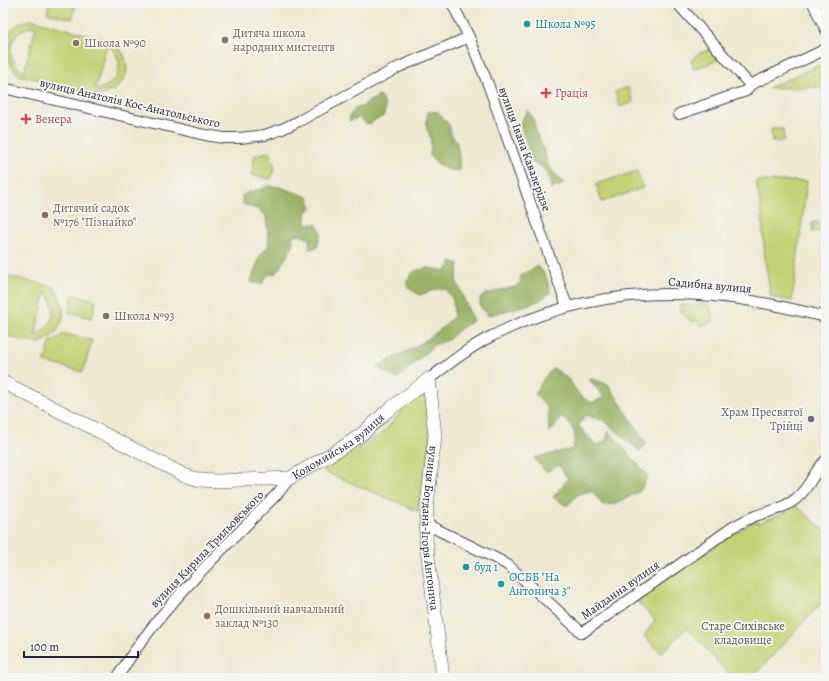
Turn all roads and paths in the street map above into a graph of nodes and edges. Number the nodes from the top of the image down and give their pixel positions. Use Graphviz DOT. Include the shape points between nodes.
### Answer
graph roads {
  1 [pos="452,3"];
  2 [pos="677,3"];
  3 [pos="813,3"];
  4 [pos="826,30"];
  5 [pos="469,37"];
  6 [pos="826,49"];
  7 [pos="750,85"];
  8 [pos="3,88"];
  9 [pos="679,114"];
  10 [pos="568,306"];
  11 [pos="826,317"];
  12 [pos="429,379"];
  13 [pos="3,382"];
  14 [pos="826,460"];
  15 [pos="290,478"];
  16 [pos="426,524"];
  17 [pos="117,678"];
  18 [pos="443,678"];
  1 -- 5 [label="street, вулиця Івана Кавалерідзе"];
  2 -- 7 [label="street"];
  3 -- 4 [label="street"];
  5 -- 8 [label="street, вулиця Анатолія Кос-Анатольського" via="399,67 296,123 265,135 252,137 224,138 199,134"];
  5 -- 10 [label="street, вулиця Івана Кавалерідзе"];
  6 -- 7 [label="street"];
  7 -- 9 [label="street" via="746,91"];
  10 -- 11 [label="street, Садибна вулиця" via="612,297 686,294 754,301"];
  10 -- 12 [label="street, Коломийська вулиця" via="490,336 458,356"];
  12 -- 15 [label="main road, Коломийська вулиця" via="344,447"];
  12 -- 16 [label="main road, вулиця Богдана-Ігоря Антонича" via="436,436"];
  13 -- 15 [label="main road, Коломийська вулиця" via="184,475 200,480 217,481"];
  14 -- 16 [label="street, Майданна вулиця" via="807,488 793,502 733,527 582,633 509,566"];
  15 -- 17 [label="street, вулиця Кирила Трильовського" via="181,592 129,657"];
  16 -- 18 [label="main road, вулиця Богдана-Ігоря Антонича"];
}
